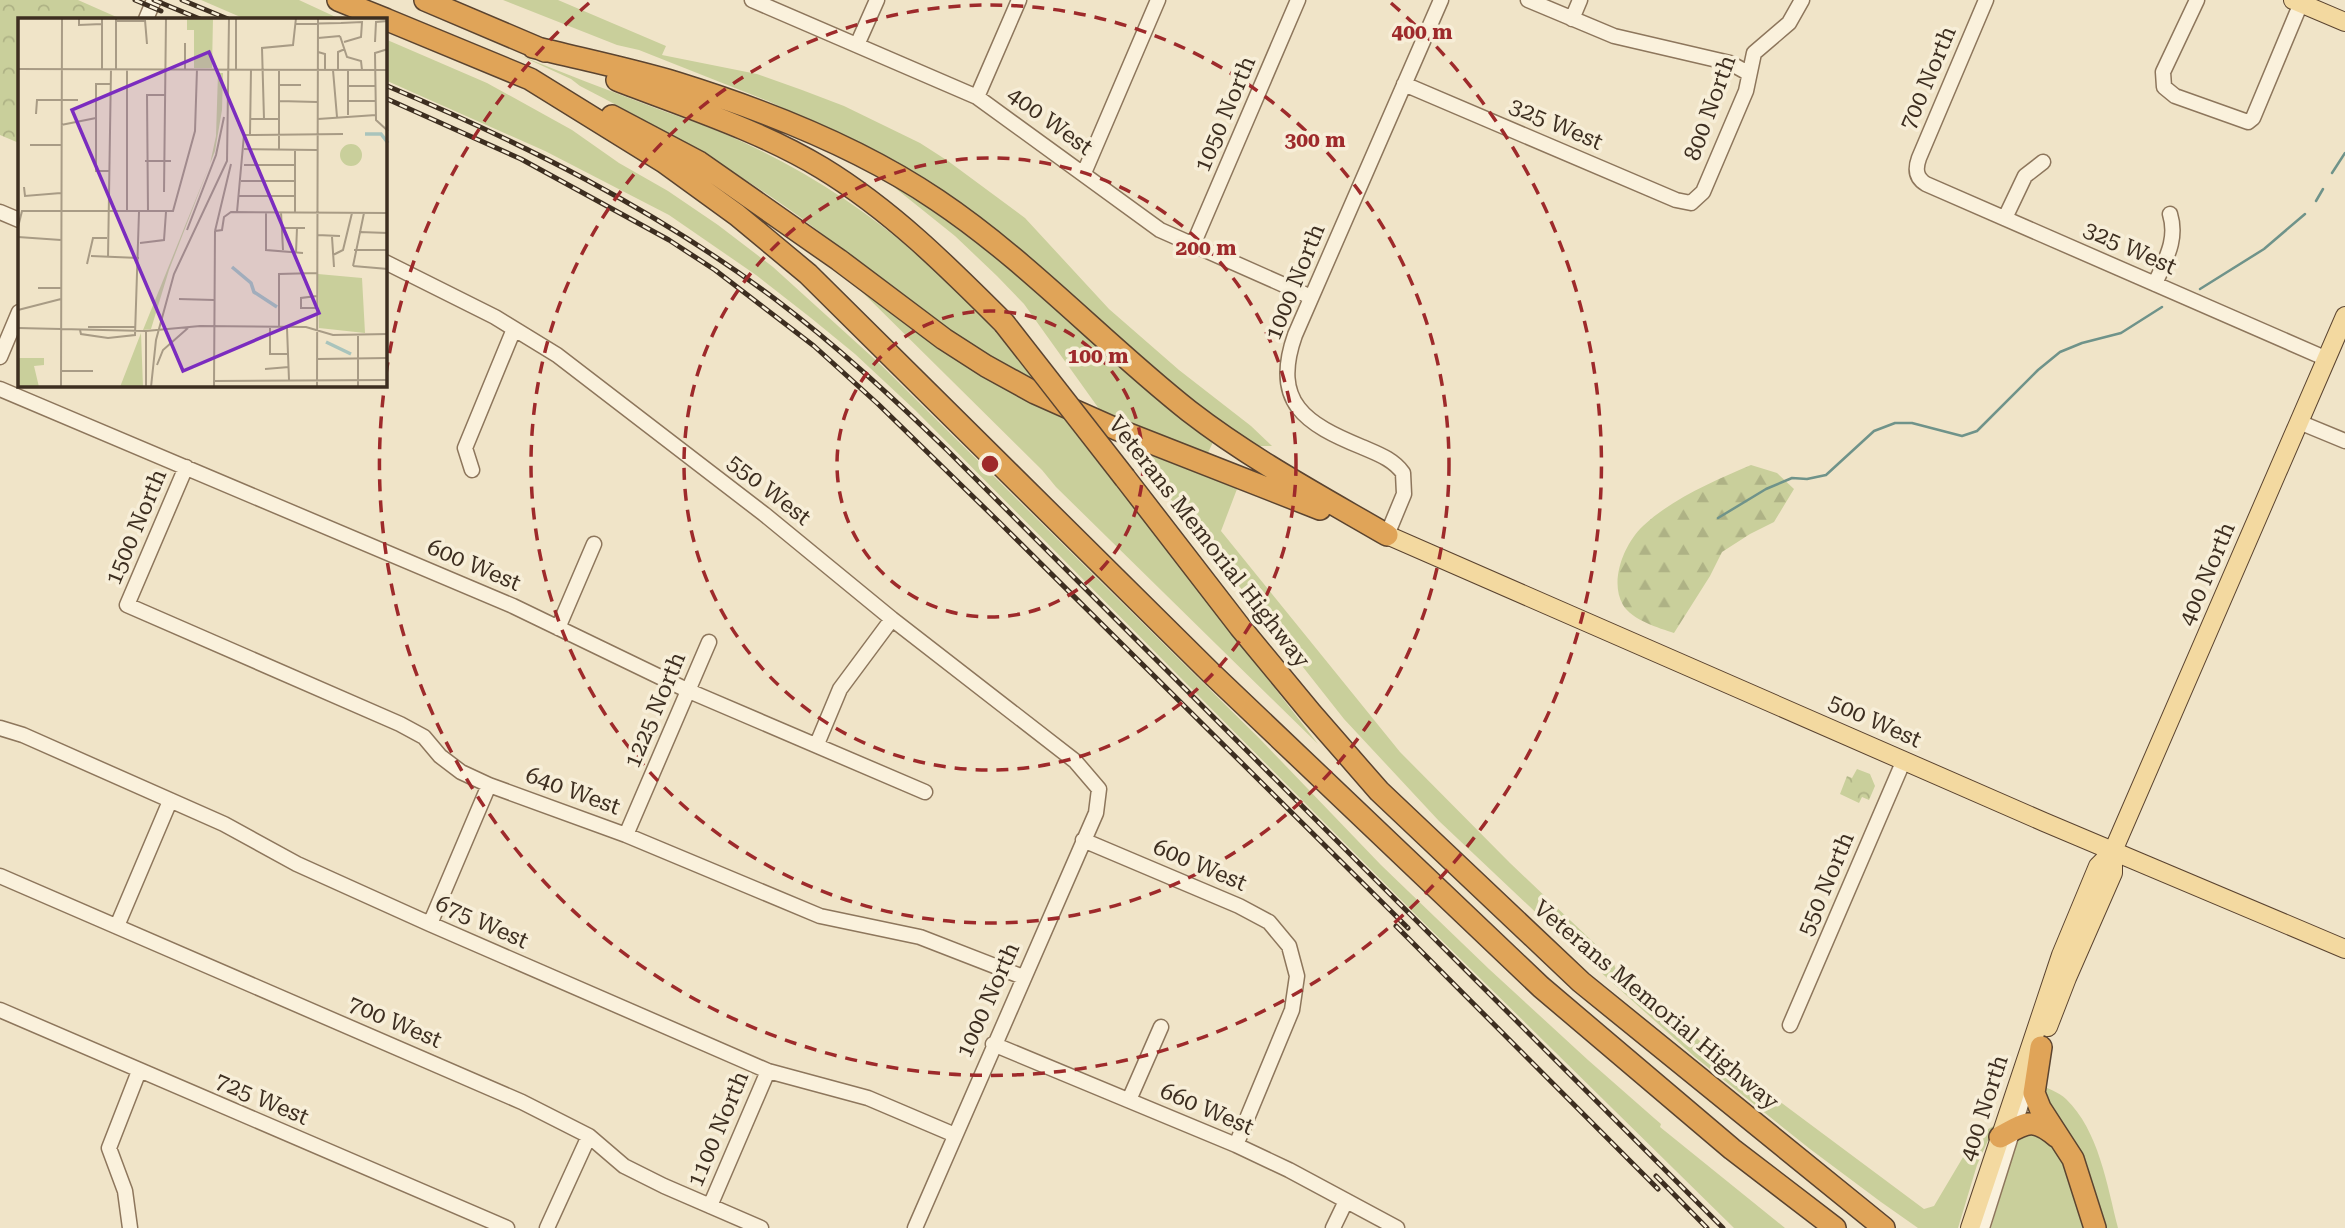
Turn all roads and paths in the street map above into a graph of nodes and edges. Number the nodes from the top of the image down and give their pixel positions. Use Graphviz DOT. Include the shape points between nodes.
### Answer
graph roads {
  1 [pos="154,0"];
  2 [pos="338,0"];
  3 [pos="425,0"];
  4 [pos="752,0"];
  5 [pos="877,0"];
  6 [pos="1019,0"];
  7 [pos="1158,0"];
  8 [pos="1298,0"];
  9 [pos="1441,0"];
  10 [pos="1528,0"];
  11 [pos="1580,0"];
  12 [pos="1802,0"];
  13 [pos="1986,0"];
  14 [pos="2197,0"];
  15 [pos="2297,2"];
  16 [pos="146,18"];
  17 [pos="383,18"];
  18 [pos="1572,19"];
  19 [pos="387,20"];
  20 [pos="2345,22"];
  21 [pos="857,45"];
  22 [pos="533,47"];
  23 [pos="1748,73"];
  24 [pos="530,79"];
  25 [pos="1404,84"];
  26 [pos="977,97"];
  27 [pos="2043,162"];
  28 [pos="1084,173"];
  29 [pos="1917,175"];
  30 [pos="1692,203"];
  31 [pos="0,212"];
  32 [pos="2170,214"];
  33 [pos="2005,218"];
  34 [pos="18,220"];
  35 [pos="1193,245"];
  36 [pos="387,263"];
  37 [pos="2155,284"];
  38 [pos="1311,298"];
  39 [pos="18,314"];
  40 [pos="2345,316"];
  41 [pos="514,329"];
  42 [pos="0,357"];
  43 [pos="2327,359"];
  44 [pos="0,389"];
  45 [pos="2300,422"];
  46 [pos="2345,441"];
  47 [pos="186,467"];
  48 [pos="472,470"];
  49 [pos="1387,535"];
  50 [pos="594,544"];
  51 [pos="127,605"];
  52 [pos="892,619"];
  53 [pos="558,628"];
  54 [pos="709,642"];
  55 [pos="689,691"];
  56 [pos="0,728"];
  57 [pos="817,744"];
  58 [pos="1904,760"];
  59 [pos="489,785"];
  60 [pos="1099,789"];
  61 [pos="925,792"];
  62 [pos="170,801"];
  63 [pos="626,835"];
  64 [pos="1083,840"];
  65 [pos="2113,851"];
  66 [pos="0,876"];
  67 [pos="430,924"];
  68 [pos="117,926"];
  69 [pos="2345,949"];
  70 [pos="1023,977"];
  71 [pos="0,1010"];
  72 [pos="1790,1025"];
  73 [pos="1161,1027"];
  74 [pos="993,1044"];
  75 [pos="2041,1047"];
  76 [pos="768,1071"];
  77 [pos="139,1072"];
  78 [pos="1129,1100"];
  79 [pos="2006,1134"];
  80 [pos="955,1135"];
  81 [pos="589,1136"];
  82 [pos="2064,1143"];
  83 [pos="1236,1145"];
  84 [pos="1346,1201"];
  85 [pos="710,1206"];
  86 [pos="130,1228"];
  87 [pos="507,1228"];
  88 [pos="547,1228"];
  89 [pos="761,1228"];
  90 [pos="915,1228"];
  91 [pos="1333,1228"];
  92 [pos="1397,1228"];
  93 [pos="1835,1228"];
  94 [pos="1884,1228"];
  95 [pos="1970,1228"];
  96 [pos="1982,1228"];
  97 [pos="2095,1228"];
  1 -- 16 [label="street"];
  2 -- 17 [label="highway"];
  3 -- 22 [label="highway, Veterans Memorial Highway"];
  4 -- 21 [label="street, 400 West"];
  5 -- 21 [label="street"];
  6 -- 26 [label="street"];
  7 -- 28 [label="street"];
  8 -- 35 [label="street, 1050 North"];
  9 -- 25 [label="street, 1000 North"];
  10 -- 18 [label="street"];
  11 -- 18 [label="street"];
  12 -- 23 [label="street, 800 North" via="1789,23 1754,53"];
  13 -- 29 [label="street, 700 North" via="1919,158"];
  14 -- 15 [label="street" via="2164,72 2164,87 2175,96 2248,122"];
  15 -- 20 [label="main road"];
  18 -- 23 [label="street" via="1614,36 1730,63"];
  19 -- 24 [label="highway"];
  21 -- 26 [label="street, 400 West"];
  22 -- 49 [label="highway" via="689,88 786,122 889,171 938,200 1014,259 1191,412 1282,475"];
  22 -- 94 [label="highway, Veterans Memorial Highway, bridge" via="769,139 822,168 890,215 1004,323 1240,627 1378,791 1580,982"];
  23 -- 30 [label="street, 800 North" via="1746,90 1703,192"];
  24 -- 49 [label="highway" via="699,162 944,339 1035,393"];
  24 -- 93 [label="highway" via="664,162 808,274 1211,673 1541,988 1732,1149"];
  25 -- 30 [label="street, 325 West"];
  25 -- 38 [label="street, 1000 North"];
  26 -- 28 [label="street, 400 West"];
  27 -- 33 [label="street" via="2025,176"];
  28 -- 35 [label="street, 400 West" via="1160,230"];
  29 -- 33 [label="street, 325 West" via="1926,184"];
  31 -- 34 [label="street"];
  32 -- 37 [label="street" via="2173,241"];
  33 -- 37 [label="street, 325 West"];
  35 -- 38 [label="street, 400 West"];
  36 -- 41 [label="street, 550 West"];
  37 -- 43 [label="street, 325 West"];
  38 -- 49 [label="street, 1000 North" via="1289,353 1289,388 1313,424 1390,459 1403,472 1405,494"];
  39 -- 42 [label="street"];
  40 -- 43 [label="main road, 400 North"];
  41 -- 48 [label="street" via="464,448"];
  41 -- 52 [label="street, 550 West" via="557,355 671,442"];
  43 -- 45 [label="main road, 400 North"];
  44 -- 47 [label="street, 600 West"];
  45 -- 46 [label="street"];
  45 -- 65 [label="main road, 400 North"];
  47 -- 51 [label="street, 1500 North"];
  47 -- 53 [label="street, 600 West"];
  49 -- 58 [label="main road, 500 West"];
  50 -- 53 [label="street"];
  51 -- 59 [label="street, 640 West" via="400,724 424,737 461,772"];
  52 -- 57 [label="street" via="840,689"];
  52 -- 60 [label="street, 550 West" via="1075,761"];
  53 -- 55 [label="street, 600 West"];
  54 -- 55 [label="street, 1225 North"];
  55 -- 57 [label="street, 600 West"];
  55 -- 63 [label="street, 1225 North"];
  56 -- 62 [label="street, 675 West"];
  57 -- 61 [label="street, 600 West"];
  58 -- 65 [label="main road, 500 West"];
  58 -- 72 [label="street, 550 North"];
  59 -- 63 [label="street, 640 West"];
  59 -- 67 [label="street"];
  60 -- 64 [label="street, 1000 North" via="1096,813"];
  62 -- 67 [label="street, 675 West"];
  62 -- 68 [label="street"];
  63 -- 70 [label="street, 640 West" via="820,916 920,937"];
  64 -- 70 [label="street, 1000 North"];
  64 -- 83 [label="street, 600 West" via="1239,906 1269,922 1289,946 1297,976 1292,1010"];
  65 -- 69 [label="main road, 500 West"];
  65 -- 75 [label="main road, 400 North" via="2113,873"];
  65 -- 79 [label="main road, 400 North" via="2098,866 2066,943"];
  66 -- 68 [label="street, 700 West"];
  67 -- 76 [label="street, 675 West"];
  68 -- 81 [label="street, 700 West" via="522,1102"];
  70 -- 74 [label="street, 1000 North"];
  71 -- 77 [label="street, 725 West"];
  73 -- 78 [label="street"];
  74 -- 78 [label="street, 660 West"];
  74 -- 80 [label="street, 1000 North"];
  75 -- 79 [label="street, 400 North"];
  75 -- 82 [label="highway" via="2034,1093"];
  76 -- 80 [label="street, 675 West" via="867,1098"];
  76 -- 85 [label="street, 1100 North"];
  77 -- 86 [label="street" via="109,1148 125,1191"];
  77 -- 87 [label="street, 725 West"];
  78 -- 83 [label="street, 660 West"];
  79 -- 82 [label="highway" via="2033,1122"];
  79 -- 95 [label="main road, 400 North"];
  79 -- 96 [label="street, 400 North"];
  80 -- 90 [label="street, 1000 North"];
  81 -- 85 [label="street, 700 West" via="624,1166"];
  81 -- 88 [label="street"];
  82 -- 97 [label="highway" via="2081,1178"];
  83 -- 84 [label="street, 660 West"];
  84 -- 91 [label="street"];
  84 -- 92 [label="street, 660 West"];
  85 -- 89 [label="street, 700 West"];
}
